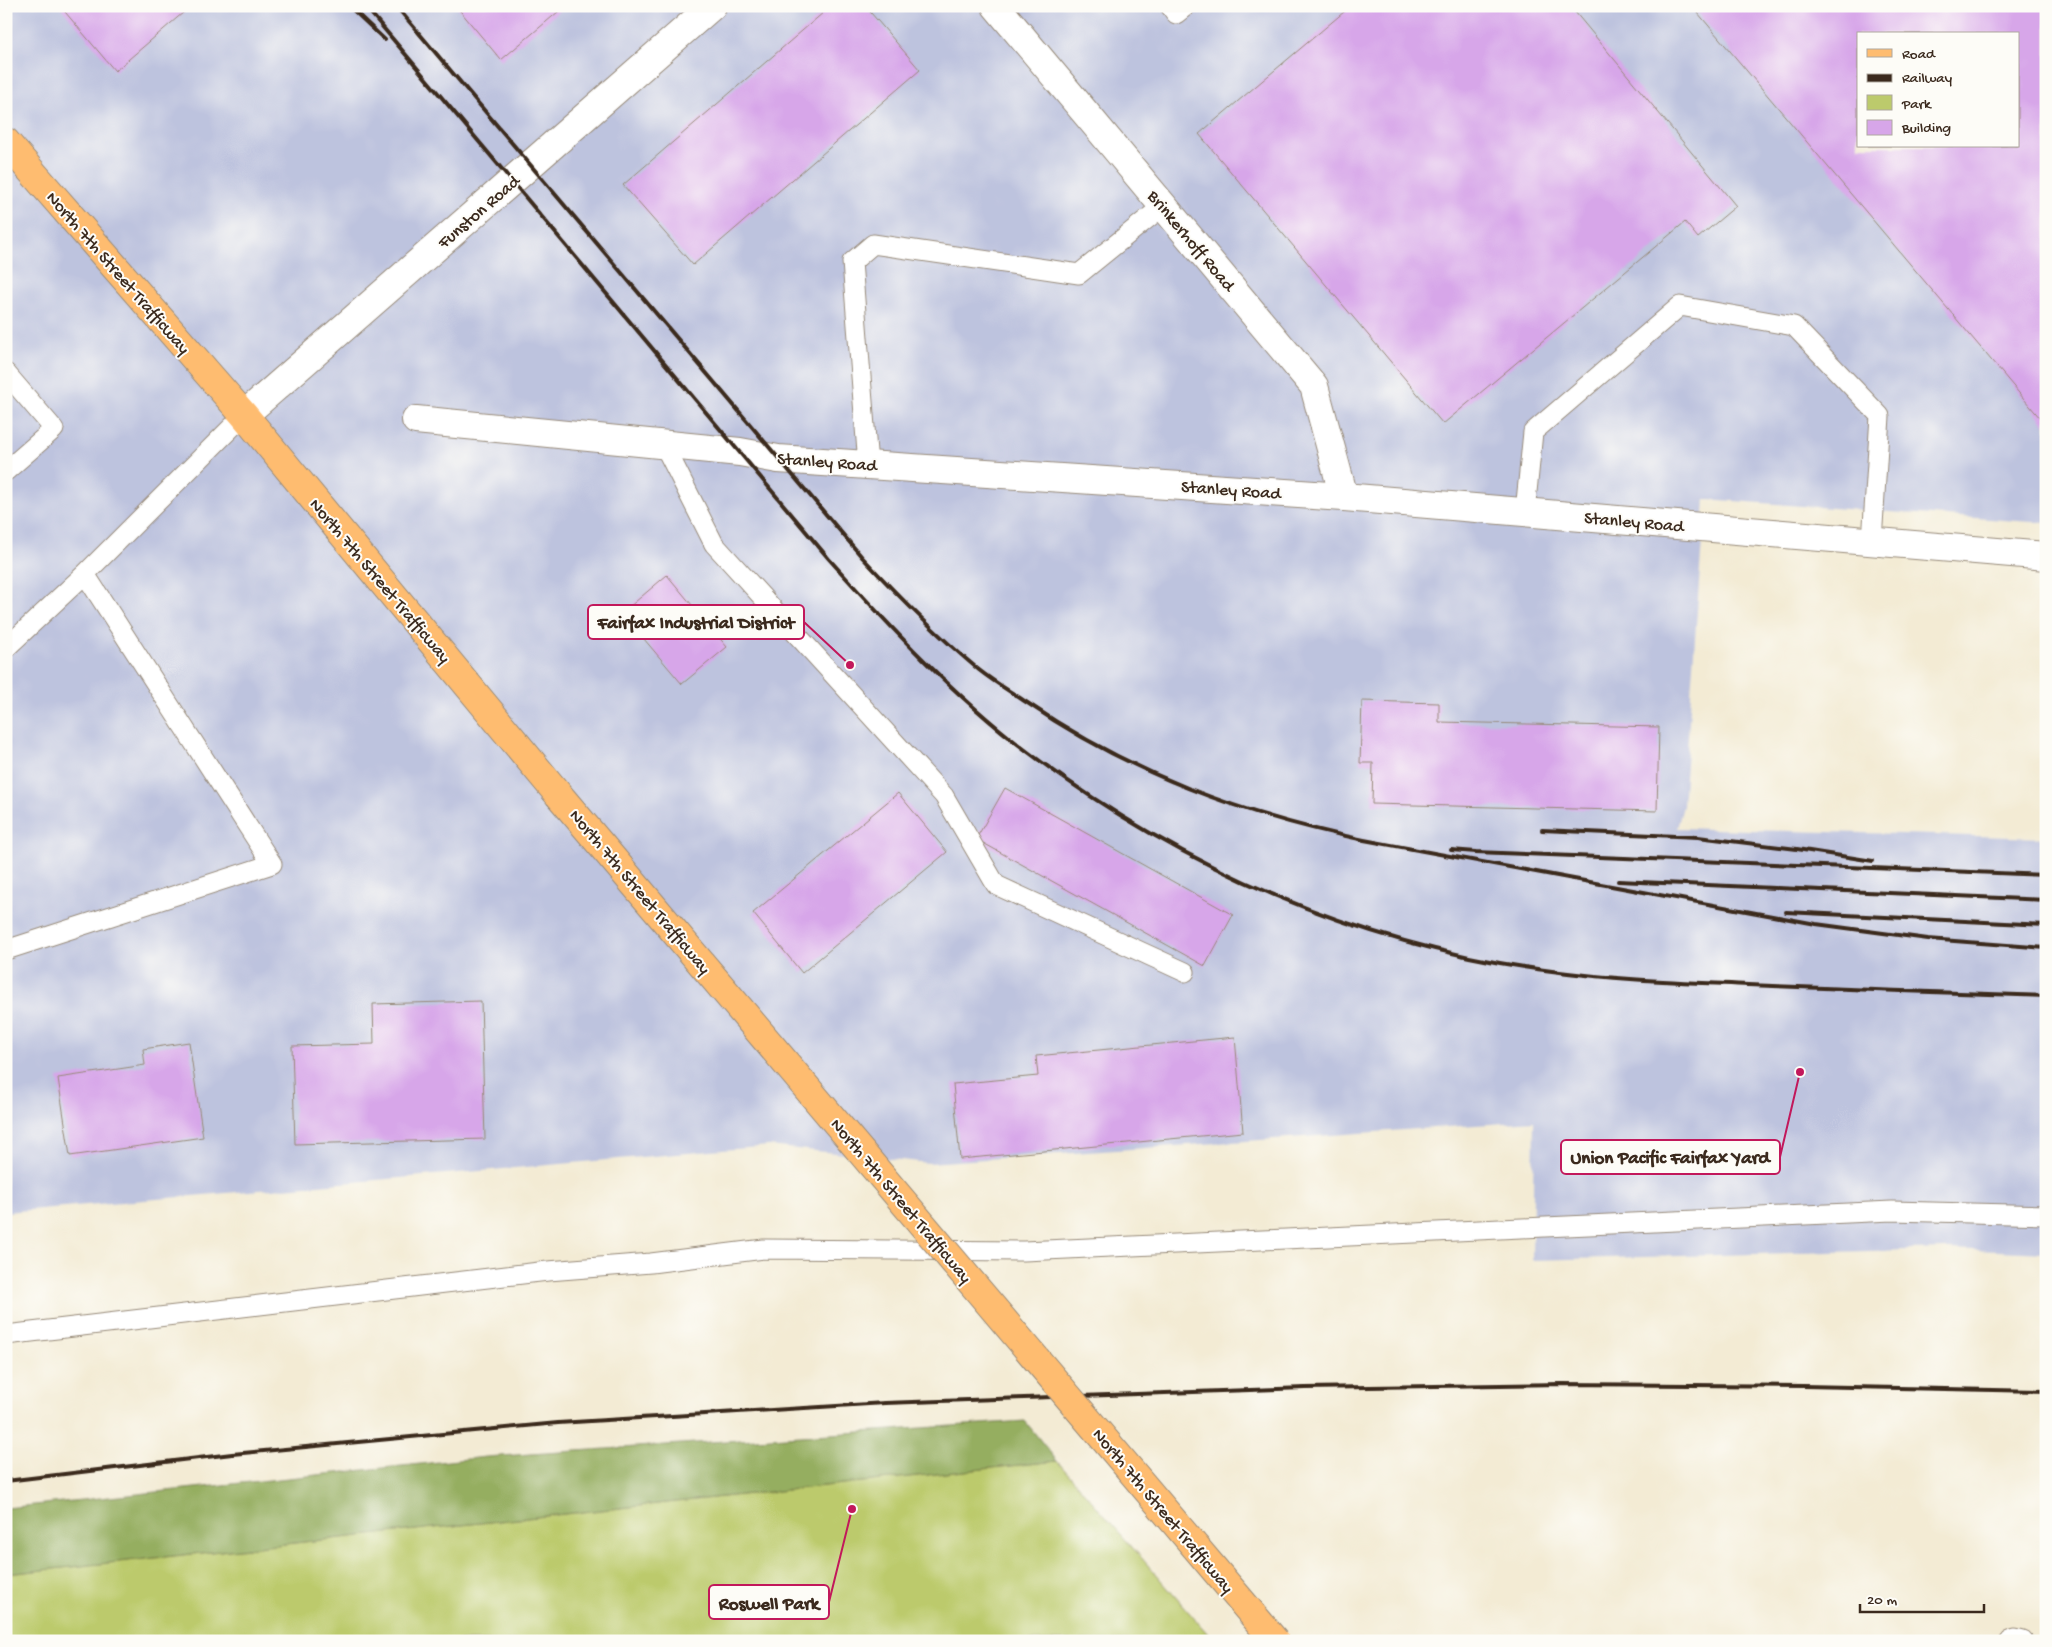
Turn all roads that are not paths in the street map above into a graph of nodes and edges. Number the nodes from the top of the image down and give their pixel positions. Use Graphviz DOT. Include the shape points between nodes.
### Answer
graph roads {
  1 [pos="712,6"];
  2 [pos="996,6"];
  3 [pos="1170,6"];
  4 [pos="1186,6"];
  5 [pos="6,142"];
  6 [pos="1163,206"];
  7 [pos="6,373"];
  8 [pos="244,416"];
  9 [pos="416,420"];
  10 [pos="664,445"];
  11 [pos="868,465"];
  12 [pos="6,472"];
  13 [pos="1344,497"];
  14 [pos="1525,512"];
  15 [pos="1872,541"];
  16 [pos="2046,556"];
  17 [pos="85,574"];
  18 [pos="6,648"];
  19 [pos="6,950"];
  20 [pos="1185,972"];
  21 [pos="2046,1215"];
  22 [pos="6,1335"];
  23 [pos="1275,1641"];
  24 [pos="2010,1641"];
  25 [pos="2023,1641"];
  1 -- 8 [label="street, Funston Road"];
  2 -- 6 [label="street, Brinkerhoff Road"];
  3 -- 4 [label="lane" via="1176,14"];
  5 -- 8 [label="main road, North 7th Street Trafficway"];
  6 -- 11 [label="lane" via="1079,274 873,244 852,262"];
  6 -- 13 [label="street, Brinkerhoff Road" via="1314,386"];
  7 -- 12 [label="lane" via="54,430"];
  8 -- 17 [label="lane"];
  8 -- 23 [label="main road, North 7th Street Trafficway, bridge" via="558,794"];
  9 -- 10 [label="street, Stanley Road"];
  10 -- 11 [label="street, Stanley Road" via="778,459"];
  10 -- 20 [label="lane" via="714,544 944,796 996,885"];
  11 -- 13 [label="street, Stanley Road"];
  13 -- 14 [label="street, Stanley Road"];
  14 -- 15 [label="street, Stanley Road"];
  14 -- 15 [label="lane" via="1533,432 1680,306 1794,326 1880,416"];
  15 -- 16 [label="street, Stanley Road"];
  17 -- 18 [label="lane"];
  17 -- 19 [label="lane" via="272,864"];
  21 -- 22 [label="lane" via="1892,1211 1024,1251 764,1249"];
  24 -- 25 [label="lane"];
}
